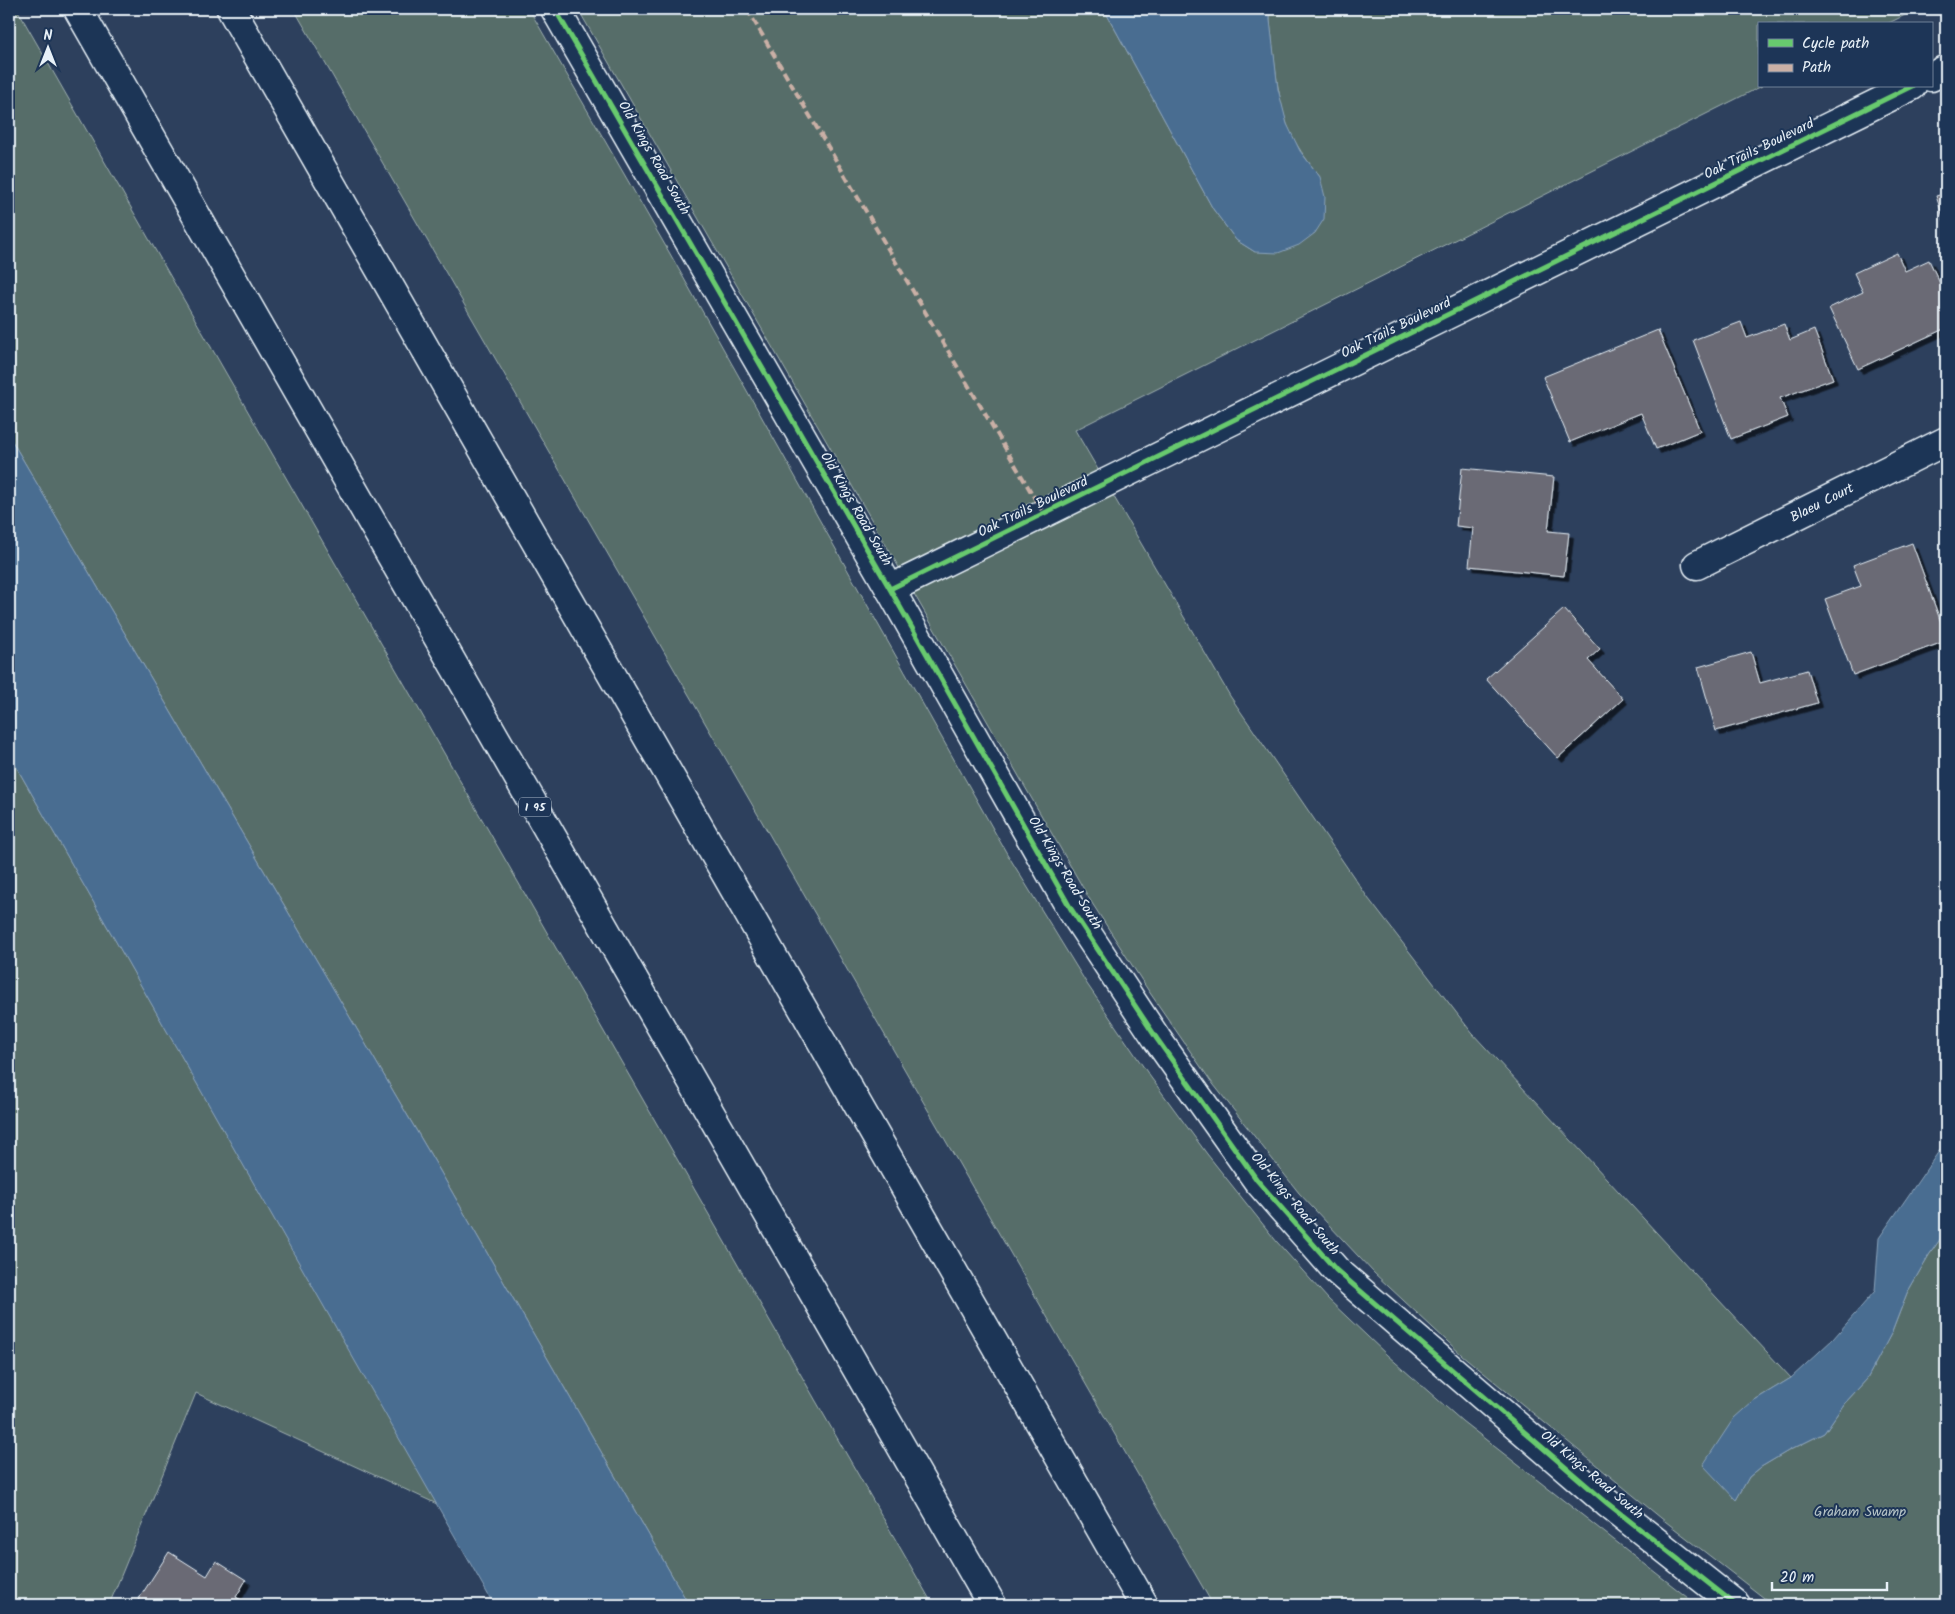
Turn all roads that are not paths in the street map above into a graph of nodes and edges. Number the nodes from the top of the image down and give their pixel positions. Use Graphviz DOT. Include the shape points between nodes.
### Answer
graph roads {
  1 [pos="78,9"];
  2 [pos="231,9"];
  3 [pos="555,9"];
  4 [pos="1946,69"];
  5 [pos="1932,76"];
  6 [pos="1908,88"];
  7 [pos="1946,441"];
  8 [pos="1697,565"];
  9 [pos="890,589"];
  10 [pos="992,1605"];
  11 [pos="1144,1605"];
  12 [pos="1736,1605"];
  1 -- 10 [label="main road, I 95"];
  2 -- 11 [label="main road"];
  3 -- 9 [label="main road, Old Kings Road South"];
  4 -- 5 [label="main road"];
  6 -- 9 [label="main road, Oak Trails Boulevard"];
  7 -- 8 [label="main road, Blaeu Court"];
  9 -- 12 [label="main road, Old Kings Road South" via="1071,909 1157,1039 1257,1180 1336,1270 1606,1503"];
}
